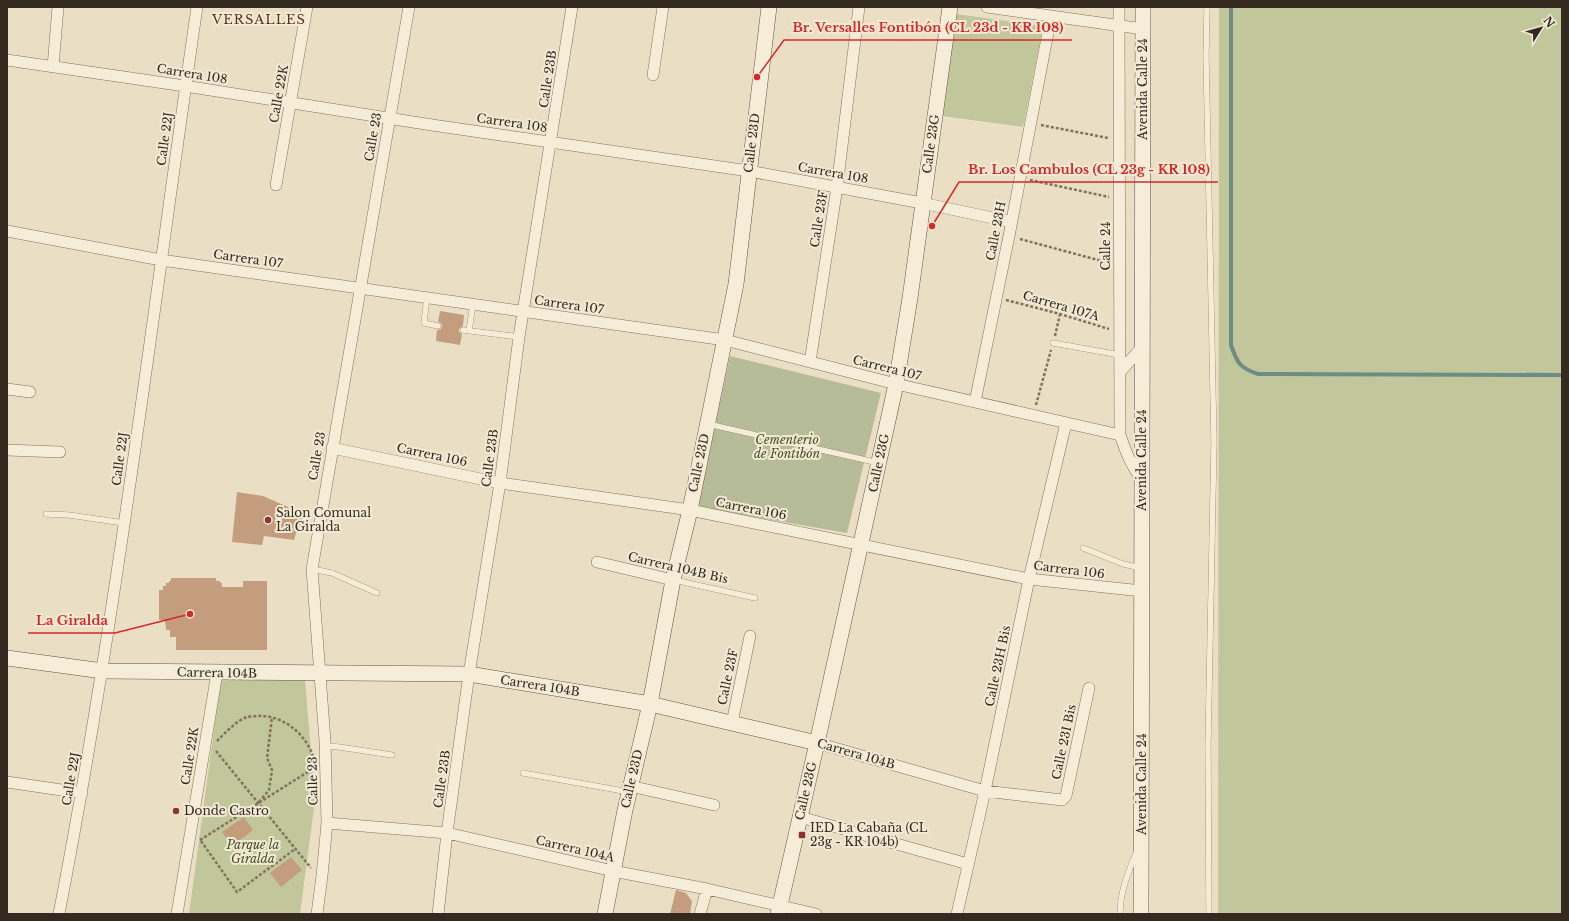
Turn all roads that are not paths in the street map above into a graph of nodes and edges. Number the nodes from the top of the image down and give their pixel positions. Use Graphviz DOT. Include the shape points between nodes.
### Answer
graph roads {
  1 [pos="58,7"];
  2 [pos="197,7"];
  3 [pos="307,7"];
  4 [pos="409,7"];
  5 [pos="572,7"];
  6 [pos="663,7"];
  7 [pos="769,7"];
  8 [pos="859,7"];
  9 [pos="950,7"];
  10 [pos="987,7"];
  11 [pos="1119,7"];
  12 [pos="1143,7"];
  13 [pos="1207,7"];
  14 [pos="1051,17"];
  15 [pos="1119,26"];
  16 [pos="1143,29"];
  17 [pos="7,60"];
  18 [pos="53,67"];
  19 [pos="653,75"];
  20 [pos="185,86"];
  21 [pos="290,102"];
  22 [pos="389,118"];
  23 [pos="551,142"];
  24 [pos="749,171"];
  25 [pos="276,185"];
  26 [pos="837,187"];
  27 [pos="922,203"];
  28 [pos="1012,222"];
  29 [pos="7,231"];
  30 [pos="161,260"];
  31 [pos="360,288"];
  32 [pos="427,297"];
  33 [pos="473,304"];
  34 [pos="524,311"];
  35 [pos="438,326"];
  36 [pos="463,330"];
  37 [pos="469,331"];
  38 [pos="519,337"];
  39 [pos="725,340"];
  40 [pos="1053,343"];
  41 [pos="1143,346"];
  42 [pos="1120,355"];
  43 [pos="810,362"];
  44 [pos="1120,372"];
  45 [pos="896,384"];
  46 [pos="7,389"];
  47 [pos="30,392"];
  48 [pos="975,402"];
  49 [pos="1066,423"];
  50 [pos="708,424"];
  51 [pos="1120,435"];
  52 [pos="332,448"];
  53 [pos="7,450"];
  54 [pos="60,452"];
  55 [pos="879,463"];
  56 [pos="1142,479"];
  57 [pos="500,483"];
  58 [pos="690,510"];
  59 [pos="46,514"];
  60 [pos="124,523"];
  61 [pos="861,544"];
  62 [pos="1083,548"];
  63 [pos="597,562"];
  64 [pos="1142,568"];
  65 [pos="312,569"];
  66 [pos="1030,579"];
  67 [pos="673,580"];
  68 [pos="1142,591"];
  69 [pos="377,593"];
  70 [pos="755,598"];
  71 [pos="750,636"];
  72 [pos="7,658"];
  73 [pos="103,671"];
  74 [pos="217,673"];
  75 [pos="319,674"];
  76 [pos="469,674"];
  77 [pos="1089,688"];
  78 [pos="650,704"];
  79 [pos="732,723"];
  80 [pos="817,743"];
  81 [pos="325,746"];
  82 [pos="392,755"];
  83 [pos="523,773"];
  84 [pos="7,782"];
  85 [pos="629,789"];
  86 [pos="985,791"];
  87 [pos="82,793"];
  88 [pos="1062,800"];
  89 [pos="714,805"];
  90 [pos="800,817"];
  91 [pos="327,823"];
  92 [pos="447,833"];
  93 [pos="1141,840"];
  94 [pos="968,864"];
  95 [pos="613,871"];
  96 [pos="707,889"];
  97 [pos="779,910"];
  98 [pos="59,914"];
  99 [pos="177,914"];
  100 [pos="317,914"];
  101 [pos="438,914"];
  102 [pos="605,914"];
  103 [pos="700,914"];
  104 [pos="816,914"];
  105 [pos="957,914"];
  106 [pos="1120,914"];
  107 [pos="1141,914"];
  108 [pos="1209,914"];
  1 -- 18 [label="street"];
  2 -- 20 [label="street, Calle 22J"];
  3 -- 21 [label="street, Calle 22K"];
  4 -- 22 [label="street, Calle 23"];
  5 -- 23 [label="street, Calle 23B"];
  6 -- 19 [label="street"];
  7 -- 24 [label="street, Calle 23D"];
  8 -- 26 [label="street, Calle 23F"];
  9 -- 27 [label="street, Calle 23G"];
  10 -- 14 [label="street"];
  11 -- 15 [label="street, Calle 24"];
  12 -- 16 [label="street, Avenida Calle 24"];
  13 -- 108 [label="lane" via="1214,442 1208,746"];
  14 -- 15 [label="street"];
  14 -- 28 [label="street, Calle 23H"];
  15 -- 16 [label="street"];
  15 -- 42 [label="street, Calle 24"];
  16 -- 41 [label="street, Avenida Calle 24"];
  17 -- 18 [label="street, Carrera 108"];
  18 -- 20 [label="street, Carrera 108"];
  20 -- 21 [label="street, Carrera 108"];
  20 -- 30 [label="street, Calle 22J"];
  21 -- 22 [label="street, Carrera 108"];
  21 -- 25 [label="street, Calle 22K"];
  22 -- 23 [label="street, Carrera 108"];
  22 -- 31 [label="street, Calle 23"];
  23 -- 24 [label="street, Carrera 108"];
  23 -- 34 [label="street, Calle 23B"];
  24 -- 26 [label="street, Carrera 108"];
  24 -- 39 [label="street, Calle 23D" via="736,284"];
  26 -- 27 [label="street, Carrera 108"];
  26 -- 43 [label="street, Calle 23F"];
  27 -- 28 [label="street, Carrera 108"];
  27 -- 45 [label="street, Calle 23G"];
  28 -- 48 [label="street, Calle 23H"];
  29 -- 30 [label="street, Carrera 107"];
  30 -- 31 [label="street, Carrera 107"];
  30 -- 60 [label="street, Calle 22J"];
  31 -- 32 [label="street, Carrera 107"];
  31 -- 52 [label="street, Calle 23"];
  32 -- 33 [label="street, Carrera 107"];
  32 -- 35 [label="lane" via="424,323"];
  33 -- 34 [label="street, Carrera 107"];
  33 -- 37 [label="lane"];
  34 -- 38 [label="street, Calle 23B"];
  34 -- 39 [label="street, Carrera 107"];
  36 -- 37 [label="lane"];
  37 -- 38 [label="lane"];
  38 -- 57 [label="street, Calle 23B"];
  39 -- 43 [label="street, Carrera 107"];
  39 -- 50 [label="street, Calle 23D"];
  40 -- 42 [label="lane"];
  41 -- 44 [label="street"];
  41 -- 56 [label="street, Avenida Calle 24"];
  42 -- 44 [label="street, Calle 24"];
  43 -- 45 [label="street, Carrera 107"];
  44 -- 51 [label="street, Calle 24"];
  45 -- 48 [label="street, Carrera 107"];
  45 -- 55 [label="street, Calle 23G"];
  46 -- 47 [label="street"];
  48 -- 49 [label="street, Carrera 107"];
  49 -- 51 [label="street, Carrera 107"];
  49 -- 66 [label="street, Calle 23H Bis"];
  50 -- 55 [label="lane"];
  50 -- 58 [label="street, Calle 23D"];
  51 -- 56 [label="street, Calle 24" via="1134,470"];
  52 -- 57 [label="street, Carrera 106"];
  52 -- 65 [label="street, Calle 23"];
  53 -- 54 [label="street"];
  55 -- 61 [label="street, Calle 23G"];
  56 -- 64 [label="street, Avenida Calle 24"];
  57 -- 58 [label="street, Carrera 106"];
  57 -- 76 [label="street, Calle 23B"];
  58 -- 61 [label="street, Carrera 106"];
  58 -- 67 [label="street, Calle 23D"];
  59 -- 60 [label="lane"];
  60 -- 73 [label="street, Calle 22J"];
  61 -- 66 [label="street, Carrera 106"];
  61 -- 80 [label="street, Calle 23G"];
  62 -- 64 [label="lane" via="1123,564"];
  63 -- 67 [label="street, Carrera 104B Bis"];
  64 -- 68 [label="street, Avenida Calle 24"];
  65 -- 69 [label="lane" via="332,573"];
  65 -- 75 [label="street, Calle 23"];
  66 -- 68 [label="street, Carrera 106"];
  66 -- 86 [label="street, Calle 23H Bis"];
  67 -- 70 [label="lane, Carrera 104B Bis"];
  67 -- 78 [label="street, Calle 23D"];
  68 -- 93 [label="street, Avenida Calle 24"];
  71 -- 79 [label="street, Calle 23F"];
  72 -- 73 [label="street, Carrera 104B"];
  73 -- 74 [label="street, Carrera 104B"];
  73 -- 87 [label="street, Calle 22J"];
  74 -- 75 [label="street, Carrera 104B"];
  74 -- 99 [label="street, Calle 22K" via="209,742"];
  75 -- 76 [label="street, Carrera 104B"];
  75 -- 81 [label="street, Calle 23"];
  76 -- 78 [label="street, Carrera 104B"];
  76 -- 92 [label="street, Calle 23B"];
  77 -- 88 [label="street, Calle 23I Bis" via="1066,796"];
  78 -- 79 [label="street, Carrera 104B"];
  78 -- 85 [label="street, Calle 23D"];
  79 -- 80 [label="street, Carrera 104B"];
  80 -- 86 [label="street, Carrera 104B"];
  80 -- 90 [label="street, Calle 23G"];
  81 -- 82 [label="lane"];
  81 -- 91 [label="street, Calle 23" via="321,764"];
  83 -- 85 [label="lane"];
  84 -- 87 [label="street"];
  85 -- 89 [label="street"];
  85 -- 95 [label="street, Calle 23D"];
  86 -- 88 [label="street, Carrera 104B"];
  86 -- 94 [label="street, Calle 23H Bis"];
  87 -- 98 [label="street, Calle 22J"];
  90 -- 94 [label="street"];
  90 -- 97 [label="street, Calle 23G"];
  91 -- 92 [label="street, Carrera 104A"];
  91 -- 100 [label="street, Calle 23"];
  92 -- 95 [label="street, Carrera 104A"];
  92 -- 101 [label="street, Calle 23B"];
  93 -- 106 [label="lane" via="1124,883"];
  93 -- 107 [label="street, Avenida Calle 24"];
  94 -- 105 [label="street, Calle 23H Bis"];
  95 -- 96 [label="street, Carrera 104A"];
  95 -- 102 [label="street, Calle 23D"];
  96 -- 97 [label="street, Carrera 104A"];
  96 -- 103 [label="street"];
  97 -- 104 [label="street, Carrera 104A"];
}
